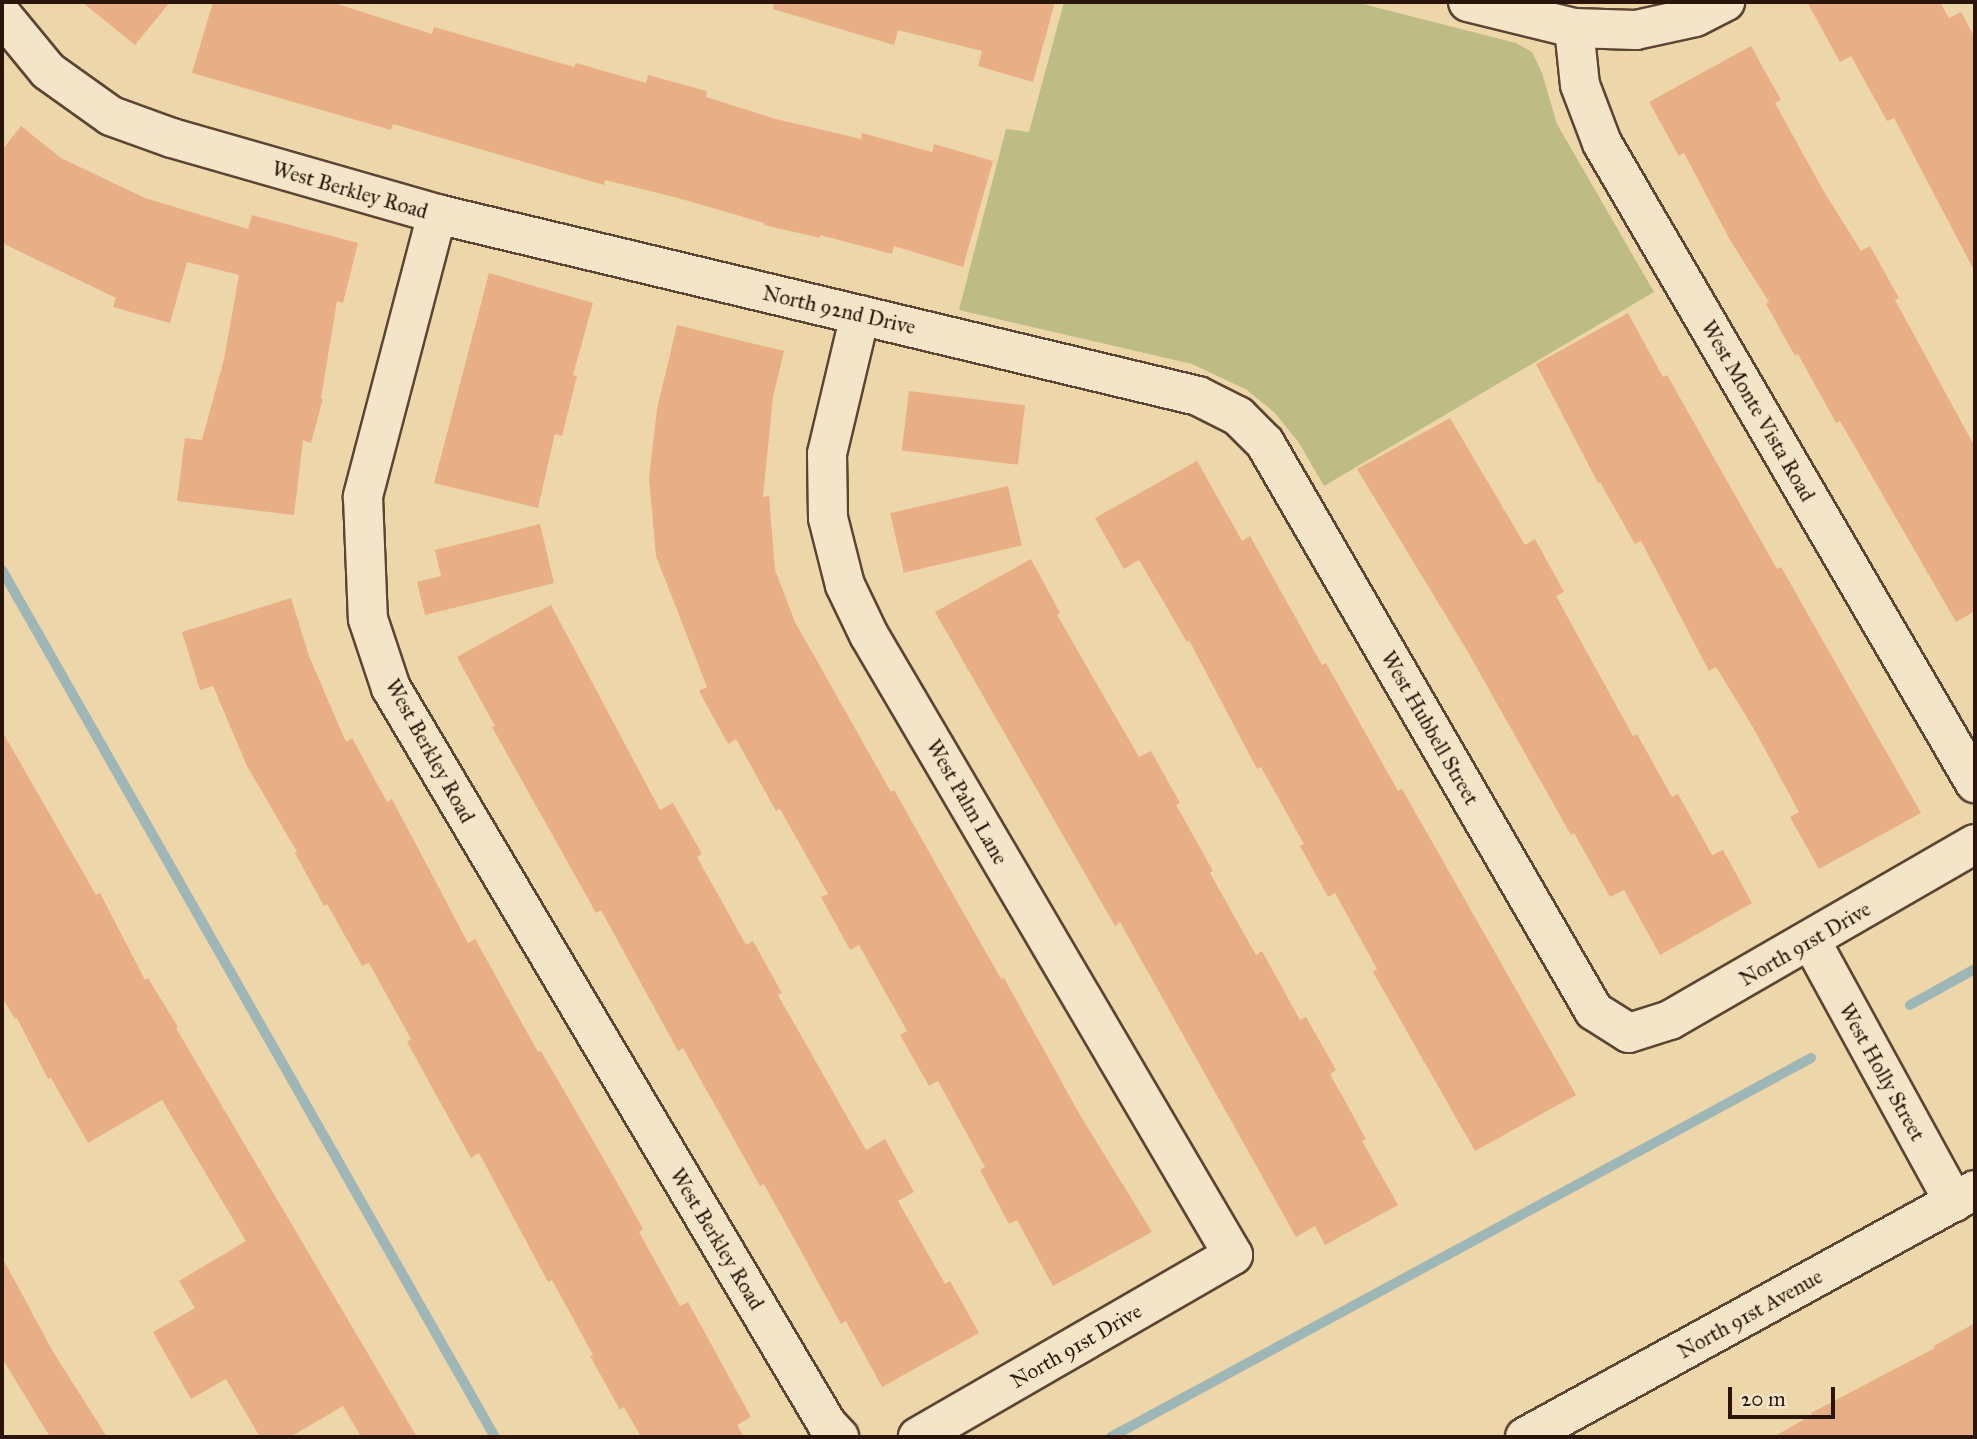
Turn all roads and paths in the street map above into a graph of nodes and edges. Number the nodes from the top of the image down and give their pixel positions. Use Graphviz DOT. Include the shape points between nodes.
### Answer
graph roads {
  1 [pos="1468,2"];
  2 [pos="1724,2"];
  3 [pos="2,15"];
  4 [pos="1574,28"];
  5 [pos="437,214"];
  6 [pos="860,316"];
  7 [pos="1238,416"];
  8 [pos="1975,783"];
  9 [pos="1975,844"];
  10 [pos="1811,941"];
  11 [pos="1629,1033"];
  12 [pos="1964,1196"];
  13 [pos="1233,1255"];
  14 [pos="839,1437"];
  15 [pos="918,1437"];
  16 [pos="1525,1437"];
  1 -- 4 [label="street"];
  2 -- 4 [label="street" via="1695,17 1636,30"];
  3 -- 5 [label="street, West Berkley Road" via="48,71 111,116 172,138"];
  4 -- 8 [label="street, West Monte Vista Road" via="1580,85 1602,143"];
  5 -- 6 [label="street, North 92nd Drive"];
  5 -- 14 [label="street, West Berkley Road" via="363,497 368,619 383,665 419,736"];
  6 -- 7 [label="street, North 92nd Drive" via="1198,396"];
  6 -- 13 [label="street, West Palm Lane" via="827,454 828,518 845,585 869,635"];
  7 -- 11 [label="street, West Hubbell Street" via="1265,443 1594,1011"];
  9 -- 10 [label="street, North 91st Drive"];
  10 -- 11 [label="street, North 91st Drive" via="1670,1020"];
  10 -- 12 [label="street, West Holly Street"];
  12 -- 16 [label="street, North 91st Avenue"];
  13 -- 15 [label="street, North 91st Drive"];
}
